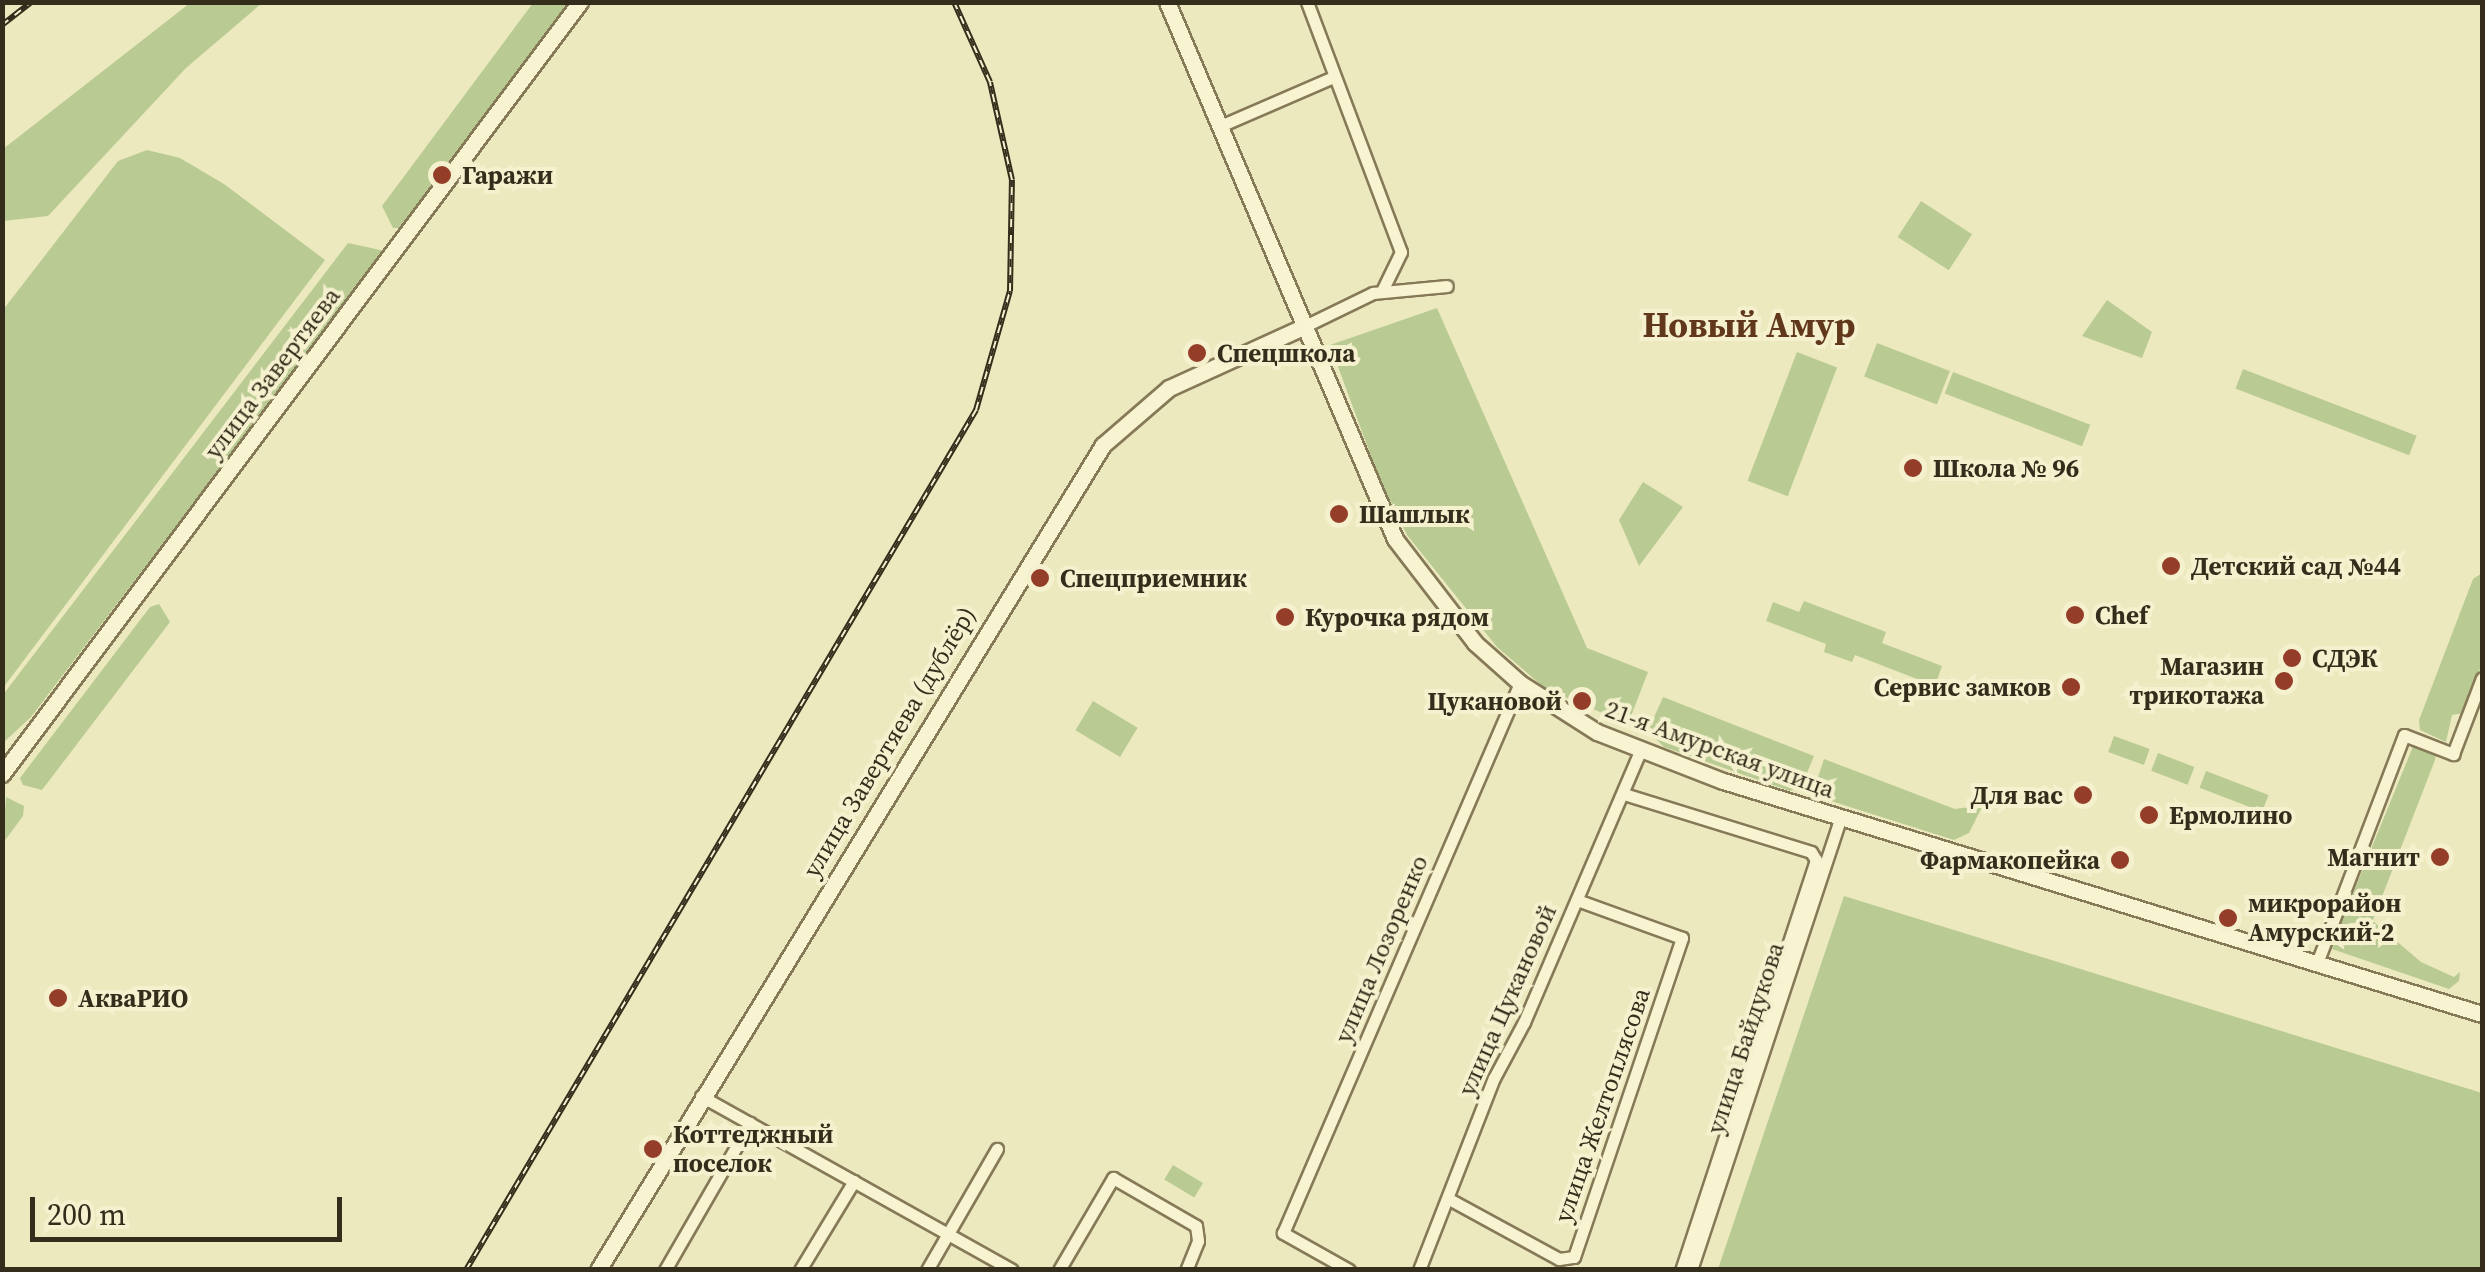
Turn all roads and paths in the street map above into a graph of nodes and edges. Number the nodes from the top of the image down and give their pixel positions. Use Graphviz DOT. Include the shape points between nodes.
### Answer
graph roads {
  1 [pos="580,2"];
  2 [pos="1167,2"];
  3 [pos="1307,2"];
  4 [pos="1333,77"];
  5 [pos="1220,126"];
  6 [pos="1446,286"];
  7 [pos="1382,291"];
  8 [pos="1305,326"];
  9 [pos="2482,678"];
  10 [pos="1520,683"];
  11 [pos="1640,752"];
  12 [pos="2,774"];
  13 [pos="1624,794"];
  14 [pos="1840,820"];
  15 [pos="1577,900"];
  16 [pos="2317,963"];
  17 [pos="2482,1014"];
  18 [pos="701,1096"];
  19 [pos="750,1123"];
  20 [pos="997,1149"];
  21 [pos="854,1181"];
  22 [pos="1449,1199"];
  23 [pos="948,1234"];
  24 [pos="598,1270"];
  25 [pos="665,1270"];
  26 [pos="800,1270"];
  27 [pos="927,1270"];
  28 [pos="1012,1270"];
  29 [pos="1059,1270"];
  30 [pos="1186,1270"];
  31 [pos="1349,1270"];
  32 [pos="1419,1270"];
  33 [pos="1681,1270"];
  34 [pos="1691,1270"];
  1 -- 12 [label="main road, улица Завертяева"];
  2 -- 5 [label="main road, 21-я Амурская улица"];
  3 -- 4 [label="street"];
  4 -- 5 [label="street"];
  4 -- 7 [label="street" via="1401,252"];
  5 -- 8 [label="main road, 21-я Амурская улица"];
  6 -- 7 [label="street"];
  7 -- 8 [label="street"];
  8 -- 10 [label="main road, 21-я Амурская улица" via="1396,539 1466,632"];
  8 -- 18 [label="main road, улица Завертяева (дублёр)" via="1168,388 1103,445"];
  9 -- 16 [label="street" via="2453,754 2404,735"];
  10 -- 11 [label="main road, 21-я Амурская улица" via="1568,718"];
  10 -- 31 [label="street, улица Лозоренко" via="1283,1234"];
  11 -- 13 [label="street, улица Цукановой"];
  11 -- 14 [label="main road, 21-я Амурская улица"];
  13 -- 15 [label="street, улица Цукановой"];
  13 -- 33 [label="street, улица Байдукова" via="1815,855"];
  14 -- 16 [label="main road, 21-я Амурская улица"];
  14 -- 34 [label="street, улица Байдукова"];
  15 -- 22 [label="street, улица Цукановой" via="1494,1078"];
  15 -- 22 [label="street, улица Желтоплясова" via="1682,938 1574,1257 1559,1259"];
  16 -- 17 [label="main road, 21-я Амурская улица"];
  18 -- 19 [label="street"];
  18 -- 24 [label="main road, улица Завертяева (дублёр)"];
  19 -- 21 [label="street"];
  19 -- 25 [label="street"];
  20 -- 23 [label="street"];
  21 -- 23 [label="street"];
  21 -- 26 [label="street"];
  22 -- 32 [label="street, улица Цукановой"];
  23 -- 27 [label="street"];
  23 -- 28 [label="street"];
  29 -- 30 [label="street" via="1114,1178 1196,1226 1198,1241"];
}
